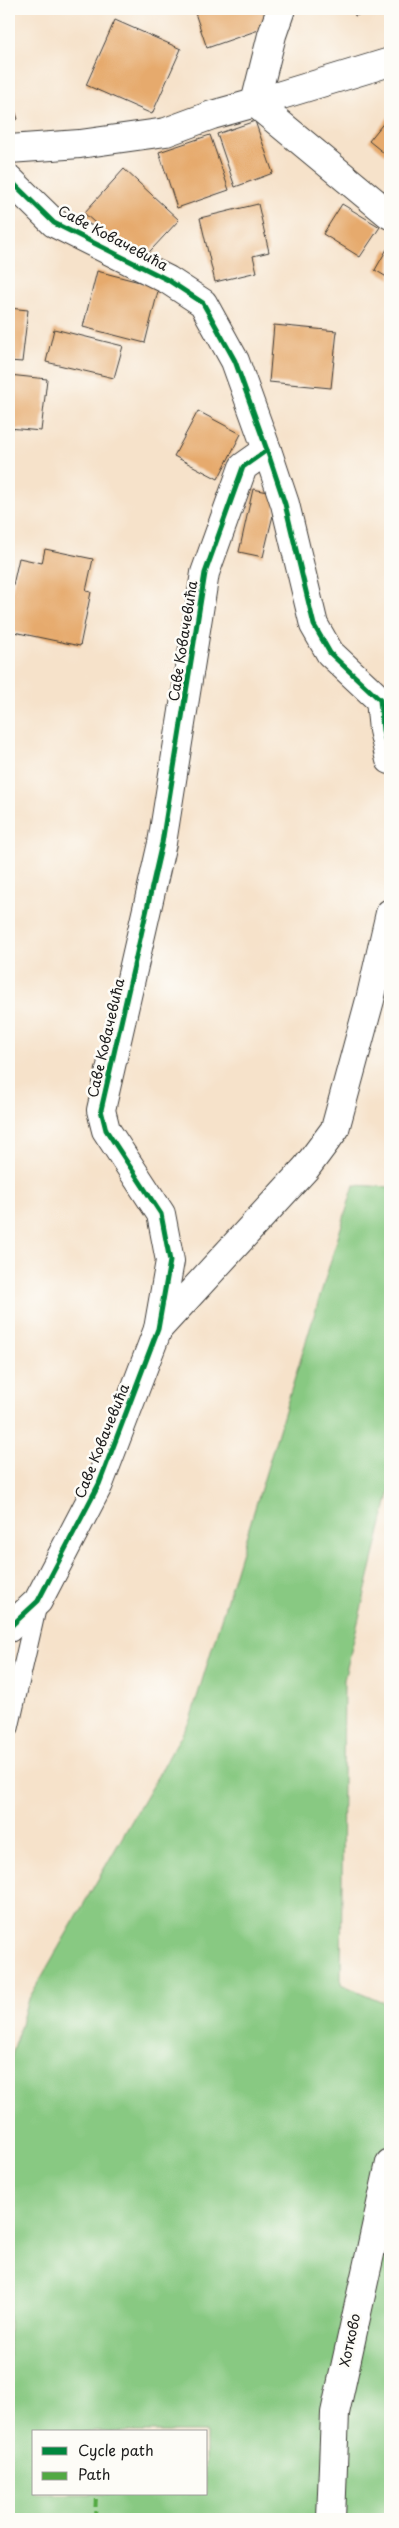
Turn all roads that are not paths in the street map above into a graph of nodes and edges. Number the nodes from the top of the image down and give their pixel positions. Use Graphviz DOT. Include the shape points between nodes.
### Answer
graph roads {
  1 [pos="280,9"];
  2 [pos="390,62"];
  3 [pos="255,103"];
  4 [pos="9,149"];
  5 [pos="9,179"];
  6 [pos="390,215"];
  7 [pos="267,450"];
  8 [pos="385,699"];
  9 [pos="390,760"];
  10 [pos="390,913"];
  11 [pos="158,1329"];
  12 [pos="38,1601"];
  13 [pos="9,1628"];
  14 [pos="9,1728"];
  15 [pos="390,2163"];
  16 [pos="331,2519"];
  1 -- 3 [label="street"];
  2 -- 3 [label="street"];
  3 -- 4 [label="street" via="166,132 80,144"];
  3 -- 6 [label="street"];
  5 -- 7 [label="street, Саве Ковачевића" via="54,223 168,280 203,303 235,361"];
  7 -- 8 [label="street, Саве Ковачевића" via="285,504 314,625 330,653"];
  7 -- 11 [label="street, Саве Ковачевића" via="243,467 205,573 162,843 101,1110 106,1130 161,1214 170,1261"];
  8 -- 9 [label="street, Саве Ковачевића" via="383,730"];
  10 -- 11 [label="street, Саве Ковачевића" via="335,1129 306,1168"];
  11 -- 12 [label="street, Саве Ковачевића" via="99,1484"];
  12 -- 13 [label="street, Саве Ковачевића"];
  12 -- 14 [label="lane, Саве Ковачевића"];
  15 -- 16 [label="street, Хотково" via="335,2413"];
}
